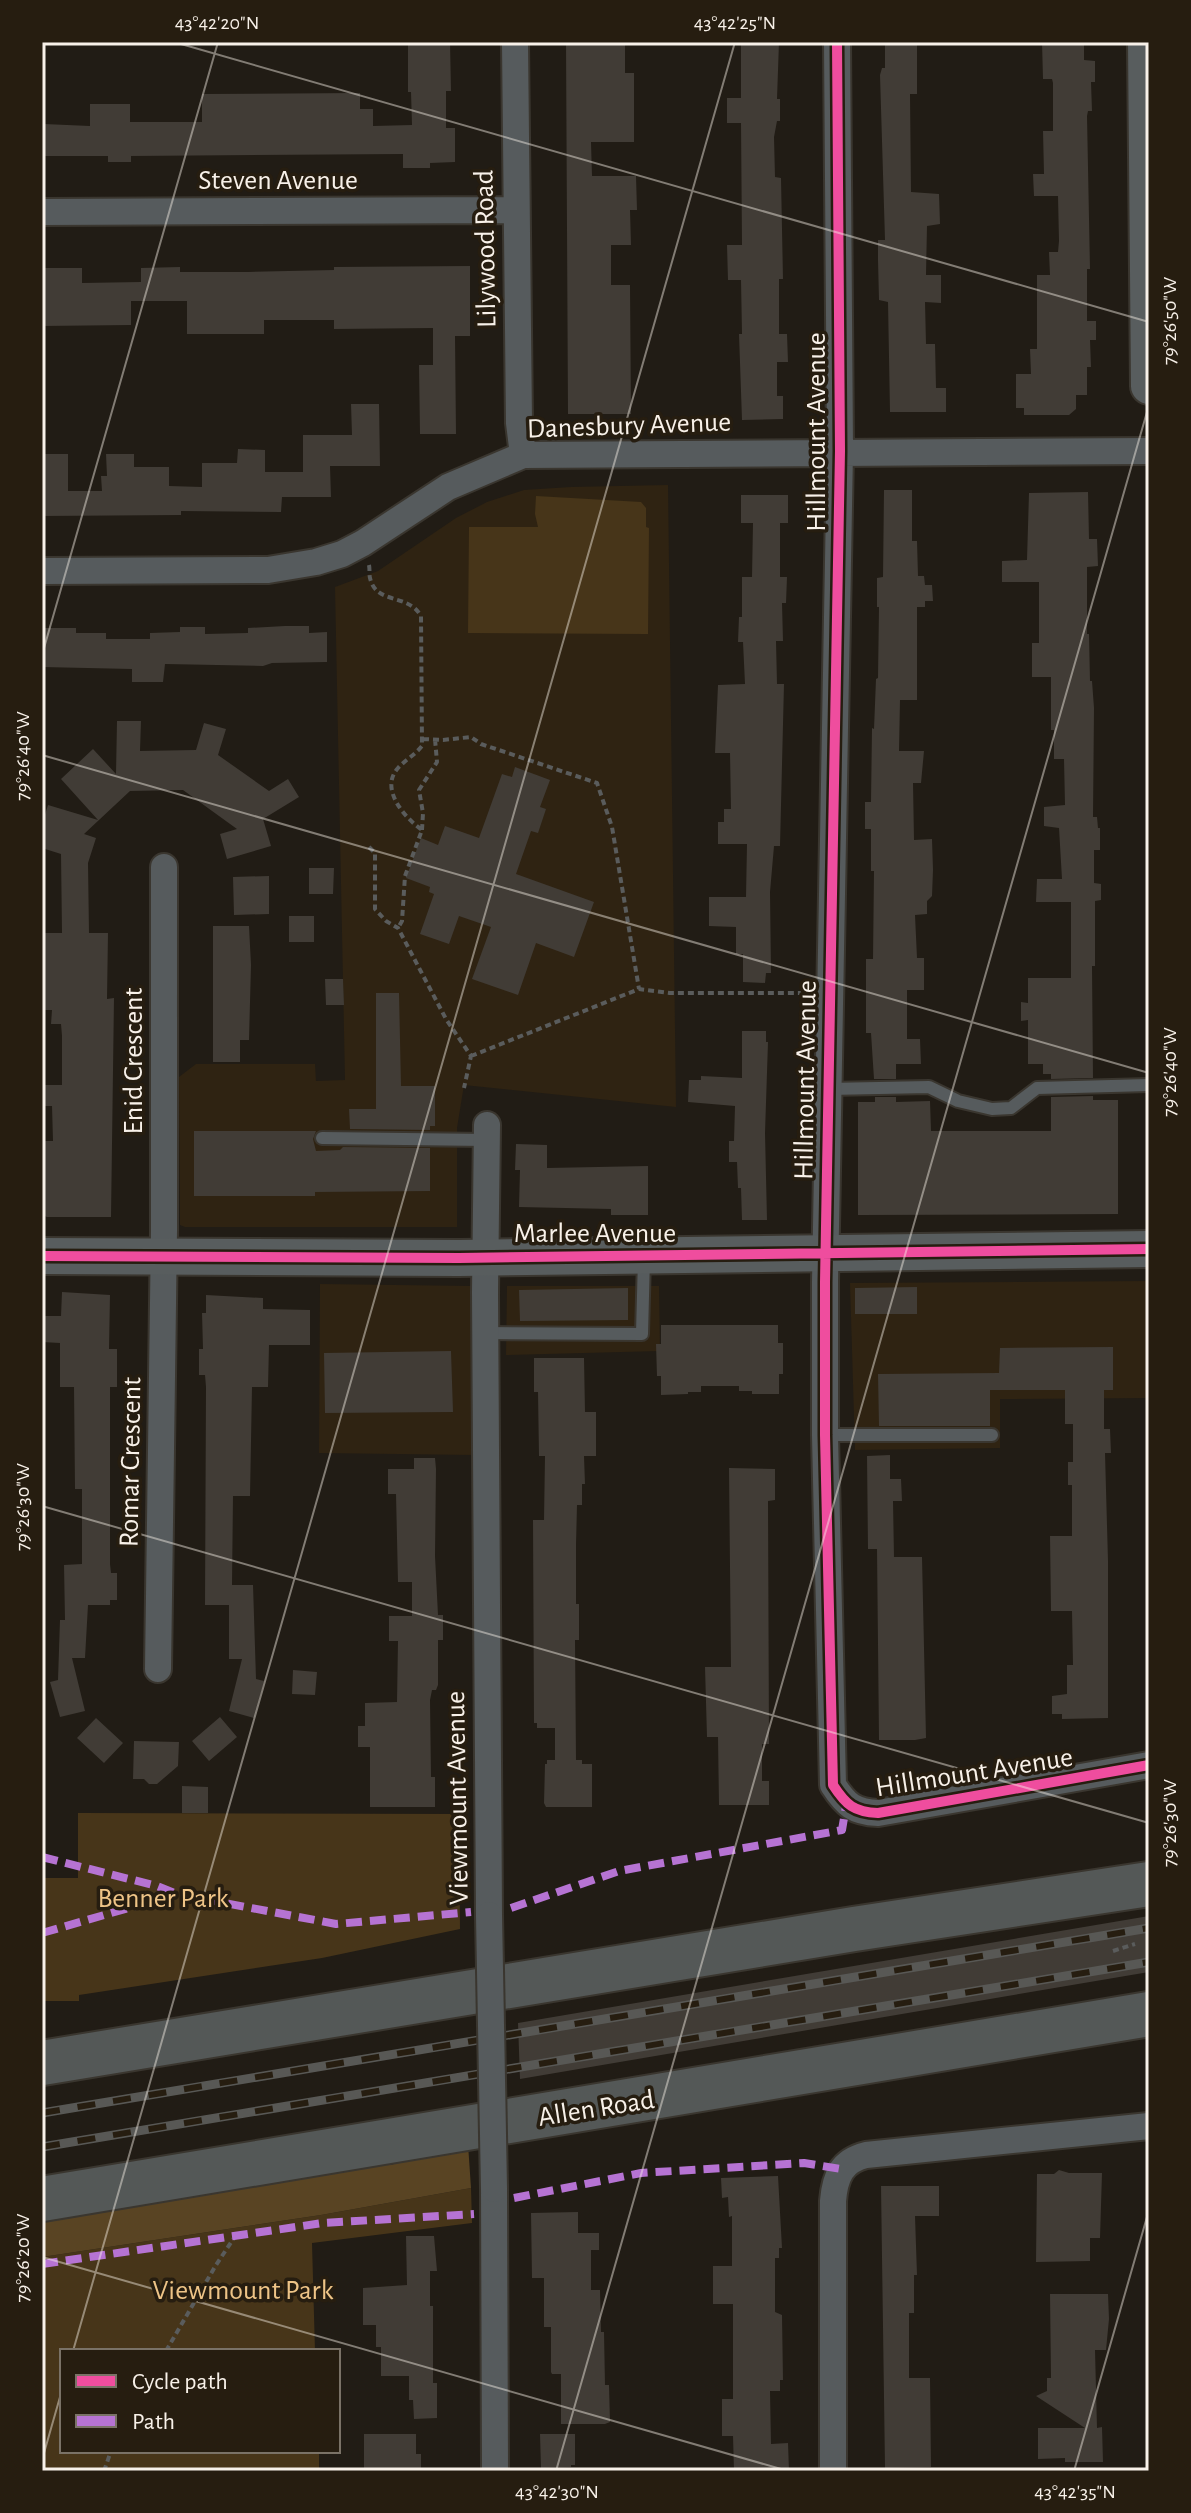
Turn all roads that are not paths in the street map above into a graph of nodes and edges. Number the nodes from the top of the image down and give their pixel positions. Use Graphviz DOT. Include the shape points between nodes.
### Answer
graph roads {
  1 [pos="515,42"];
  2 [pos="837,42"];
  3 [pos="1146,42"];
  4 [pos="515,210"];
  5 [pos="42,212"];
  6 [pos="1149,386"];
  7 [pos="840,451"];
  8 [pos="1149,451"];
  9 [pos="523,455"];
  10 [pos="42,571"];
  11 [pos="164,867"];
  12 [pos="1149,1085"];
  13 [pos="828,1089"];
  14 [pos="487,1132"];
  15 [pos="322,1138"];
  16 [pos="1149,1249"];
  17 [pos="826,1254"];
  18 [pos="42,1256"];
  19 [pos="164,1256"];
  20 [pos="644,1256"];
  21 [pos="485,1257"];
  22 [pos="486,1333"];
  23 [pos="825,1435"];
  24 [pos="992,1435"];
  25 [pos="158,1669"];
  26 [pos="1149,1765"];
  27 [pos="1149,1884"];
  28 [pos="1149,2014"];
  29 [pos="42,2063"];
  30 [pos="1149,2126"];
  31 [pos="42,2199"];
  32 [pos="495,2471"];
  33 [pos="833,2471"];
  1 -- 4 [label="street, Lilywood Road"];
  2 -- 7 [label="street, Hillmount Avenue"];
  3 -- 6 [label="street"];
  4 -- 5 [label="street, Steven Avenue"];
  4 -- 9 [label="street, Lilywood Road"];
  7 -- 8 [label="street, Danesbury Avenue"];
  7 -- 9 [label="street, Danesbury Avenue"];
  7 -- 13 [label="street, Hillmount Avenue"];
  9 -- 10 [label="street, Danesbury Avenue" via="448,487 342,554 304,565 268,570"];
  11 -- 19 [label="street, Enid Crescent"];
  12 -- 13 [label="lane" via="1037,1088 1011,1108 992,1109 929,1087"];
  13 -- 17 [label="street, Hillmount Avenue"];
  14 -- 15 [label="lane"];
  14 -- 21 [label="street, Viewmount Avenue"];
  16 -- 17 [label="street, Marlee Avenue"];
  17 -- 20 [label="street, Marlee Avenue"];
  17 -- 23 [label="street, Hillmount Avenue"];
  18 -- 19 [label="street, Marlee Avenue"];
  19 -- 21 [label="street, Marlee Avenue"];
  19 -- 25 [label="street, Romar Crescent"];
  20 -- 21 [label="street, Marlee Avenue"];
  20 -- 22 [label="lane" via="642,1334"];
  21 -- 22 [label="street, Viewmount Avenue"];
  22 -- 32 [label="street, Viewmount Avenue, bridge"];
  23 -- 24 [label="lane"];
  23 -- 26 [label="street, Hillmount Avenue" via="831,1763 833,1785 846,1806 878,1813"];
  27 -- 29 [label="highway"];
  28 -- 31 [label="highway, Allen Road"];
  30 -- 33 [label="street" via="866,2155 841,2169 833,2201"];
}
